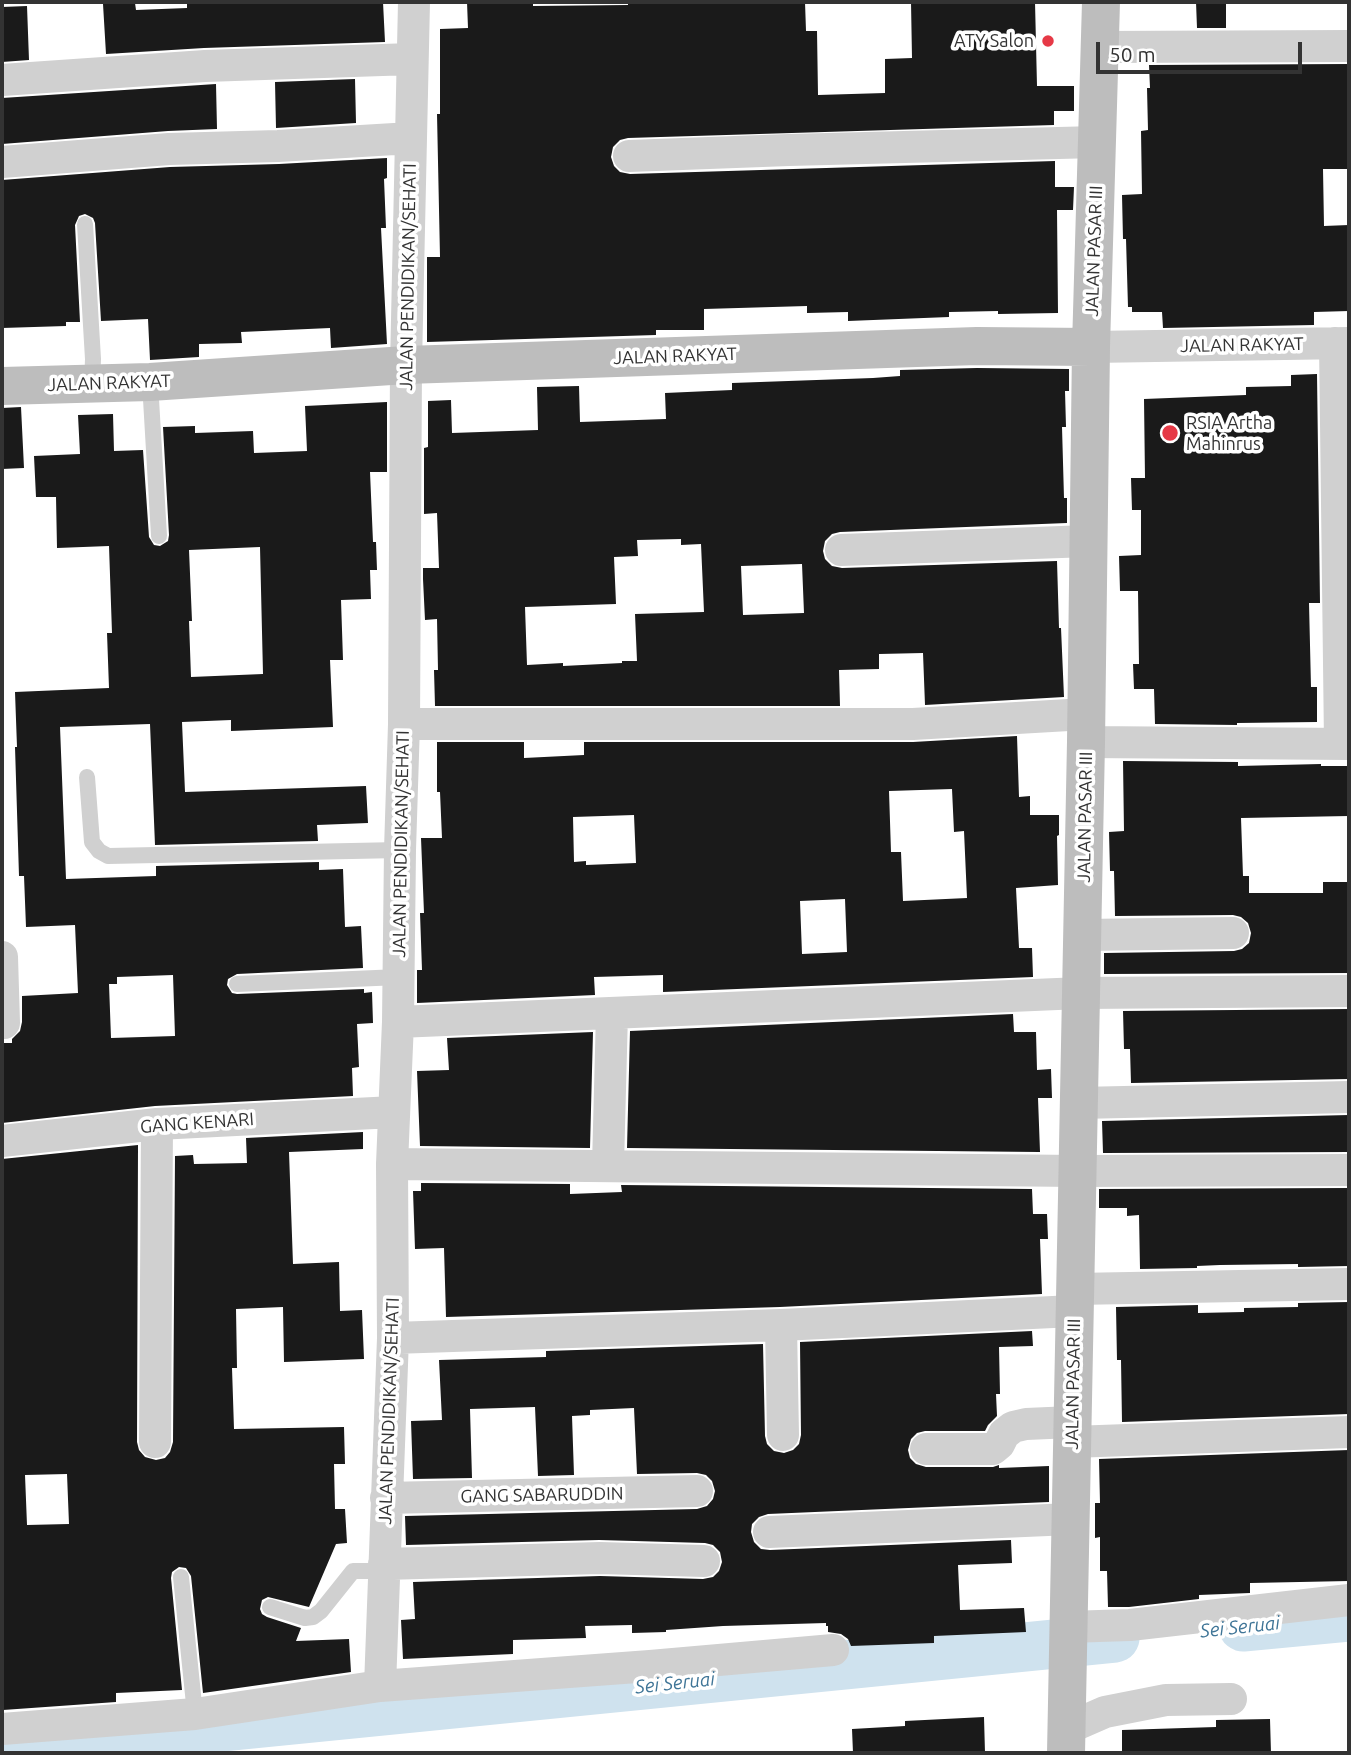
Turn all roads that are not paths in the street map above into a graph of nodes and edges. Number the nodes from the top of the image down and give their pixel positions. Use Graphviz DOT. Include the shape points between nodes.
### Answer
graph roads {
  1 [pos="414,2"];
  2 [pos="1101,2"];
  3 [pos="1349,46"];
  4 [pos="1099,47"];
  5 [pos="412,58"];
  6 [pos="2,80"];
  7 [pos="411,138"];
  8 [pos="1097,142"];
  9 [pos="629,156"];
  10 [pos="2,162"];
  11 [pos="85,224"];
  12 [pos="1342,343"];
  13 [pos="1091,347"];
  14 [pos="406,365"];
  15 [pos="150,382"];
  16 [pos="92,384"];
  17 [pos="2,386"];
  18 [pos="159,536"];
  19 [pos="1088,541"];
  20 [pos="841,550"];
  21 [pos="404,724"];
  22 [pos="1086,728"];
  23 [pos="1345,743"];
  24 [pos="87,777"];
  25 [pos="400,850"];
  26 [pos="1233,933"];
  27 [pos="1083,935"];
  28 [pos="2,957"];
  29 [pos="399,977"];
  30 [pos="237,984"];
  31 [pos="1349,991"];
  32 [pos="1081,993"];
  33 [pos="612,1013"];
  34 [pos="398,1022"];
  35 [pos="4,1023"];
  36 [pos="1349,1097"];
  37 [pos="1079,1103"];
  38 [pos="394,1112"];
  39 [pos="157,1124"];
  40 [pos="2,1141"];
  41 [pos="392,1164"];
  42 [pos="608,1165"];
  43 [pos="1349,1170"];
  44 [pos="1078,1171"];
  45 [pos="1349,1284"];
  46 [pos="1075,1300"];
  47 [pos="780,1325"];
  48 [pos="393,1338"];
  49 [pos="1072,1432"];
  50 [pos="1349,1432"];
  51 [pos="783,1435"];
  52 [pos="155,1442"];
  53 [pos="926,1449"];
  54 [pos="697,1491"];
  55 [pos="386,1498"];
  56 [pos="1070,1519"];
  57 [pos="769,1532"];
  58 [pos="704,1561"];
  59 [pos="384,1568"];
  60 [pos="181,1577"];
  61 [pos="1349,1600"];
  62 [pos="270,1607"];
  63 [pos="1068,1630"];
  64 [pos="833,1650"];
  65 [pos="380,1686"];
  66 [pos="1231,1699"];
  67 [pos="195,1714"];
  68 [pos="1066,1726"];
  69 [pos="2,1729"];
  1 -- 5 [label="street, JALAN PENDIDIKAN/SEHATI"];
  2 -- 4 [label="street, JALAN PASAR III"];
  3 -- 4 [label="street"];
  4 -- 8 [label="street, JALAN PASAR III"];
  5 -- 6 [label="street"];
  5 -- 7 [label="street, JALAN PENDIDIKAN/SEHATI"];
  7 -- 10 [label="street"];
  7 -- 14 [label="street, JALAN PENDIDIKAN/SEHATI"];
  8 -- 9 [label="street"];
  8 -- 13 [label="street, JALAN PASAR III"];
  11 -- 16 [label="lane"];
  12 -- 13 [label="street, JALAN RAKYAT"];
  12 -- 23 [label="street"];
  13 -- 14 [label="street, JALAN RAKYAT" via="977,346"];
  13 -- 19 [label="street, JALAN PASAR III"];
  14 -- 15 [label="street, JALAN RAKYAT"];
  14 -- 21 [label="street, JALAN PENDIDIKAN/SEHATI"];
  15 -- 16 [label="street, JALAN RAKYAT"];
  15 -- 18 [label="lane"];
  16 -- 17 [label="street, JALAN RAKYAT"];
  19 -- 20 [label="street"];
  19 -- 22 [label="street, JALAN PASAR III"];
  21 -- 22 [label="street"];
  21 -- 25 [label="street, JALAN PENDIDIKAN/SEHATI"];
  22 -- 23 [label="street"];
  22 -- 27 [label="street, JALAN PASAR III"];
  24 -- 25 [label="lane" via="92,842 108,856"];
  25 -- 29 [label="street, JALAN PENDIDIKAN/SEHATI"];
  26 -- 27 [label="street"];
  27 -- 32 [label="street, JALAN PASAR III"];
  28 -- 35 [label="street"];
  29 -- 30 [label="lane"];
  29 -- 34 [label="street, JALAN PENDIDIKAN/SEHATI"];
  31 -- 32 [label="street"];
  32 -- 33 [label="street"];
  32 -- 37 [label="street, JALAN PASAR III"];
  33 -- 34 [label="street"];
  33 -- 42 [label="street"];
  34 -- 38 [label="street, JALAN PENDIDIKAN/SEHATI"];
  36 -- 37 [label="street"];
  37 -- 44 [label="street, JALAN PASAR III"];
  38 -- 39 [label="street, GANG KENARI"];
  38 -- 41 [label="street, JALAN PENDIDIKAN/SEHATI"];
  39 -- 40 [label="street, GANG KENARI"];
  39 -- 52 [label="street"];
  41 -- 42 [label="street"];
  41 -- 48 [label="street, JALAN PENDIDIKAN/SEHATI"];
  42 -- 44 [label="street"];
  43 -- 44 [label="street"];
  44 -- 46 [label="street, JALAN PASAR III"];
  45 -- 46 [label="street"];
  46 -- 47 [label="street"];
  46 -- 49 [label="street, JALAN PASAR III"];
  47 -- 48 [label="street"];
  47 -- 51 [label="street"];
  48 -- 55 [label="street, JALAN PENDIDIKAN/SEHATI"];
  49 -- 50 [label="street"];
  49 -- 53 [label="street" via="1026,1424 1013,1427 993,1449"];
  49 -- 56 [label="street, JALAN PASAR III"];
  54 -- 55 [label="street, GANG SABARUDDIN"];
  55 -- 59 [label="street, JALAN PENDIDIKAN/SEHATI"];
  56 -- 57 [label="street"];
  56 -- 63 [label="street, JALAN PASAR III"];
  58 -- 59 [label="street" via="600,1558"];
  59 -- 62 [label="lane" via="353,1571 313,1617"];
  59 -- 65 [label="street, JALAN PENDIDIKAN/SEHATI"];
  60 -- 67 [label="lane"];
  61 -- 63 [label="street"];
  63 -- 68 [label="street, JALAN PASAR III"];
  64 -- 65 [label="street"];
  65 -- 67 [label="street"];
  66 -- 68 [label="street" via="1166,1700 1105,1712"];
  67 -- 69 [label="street"];
}
